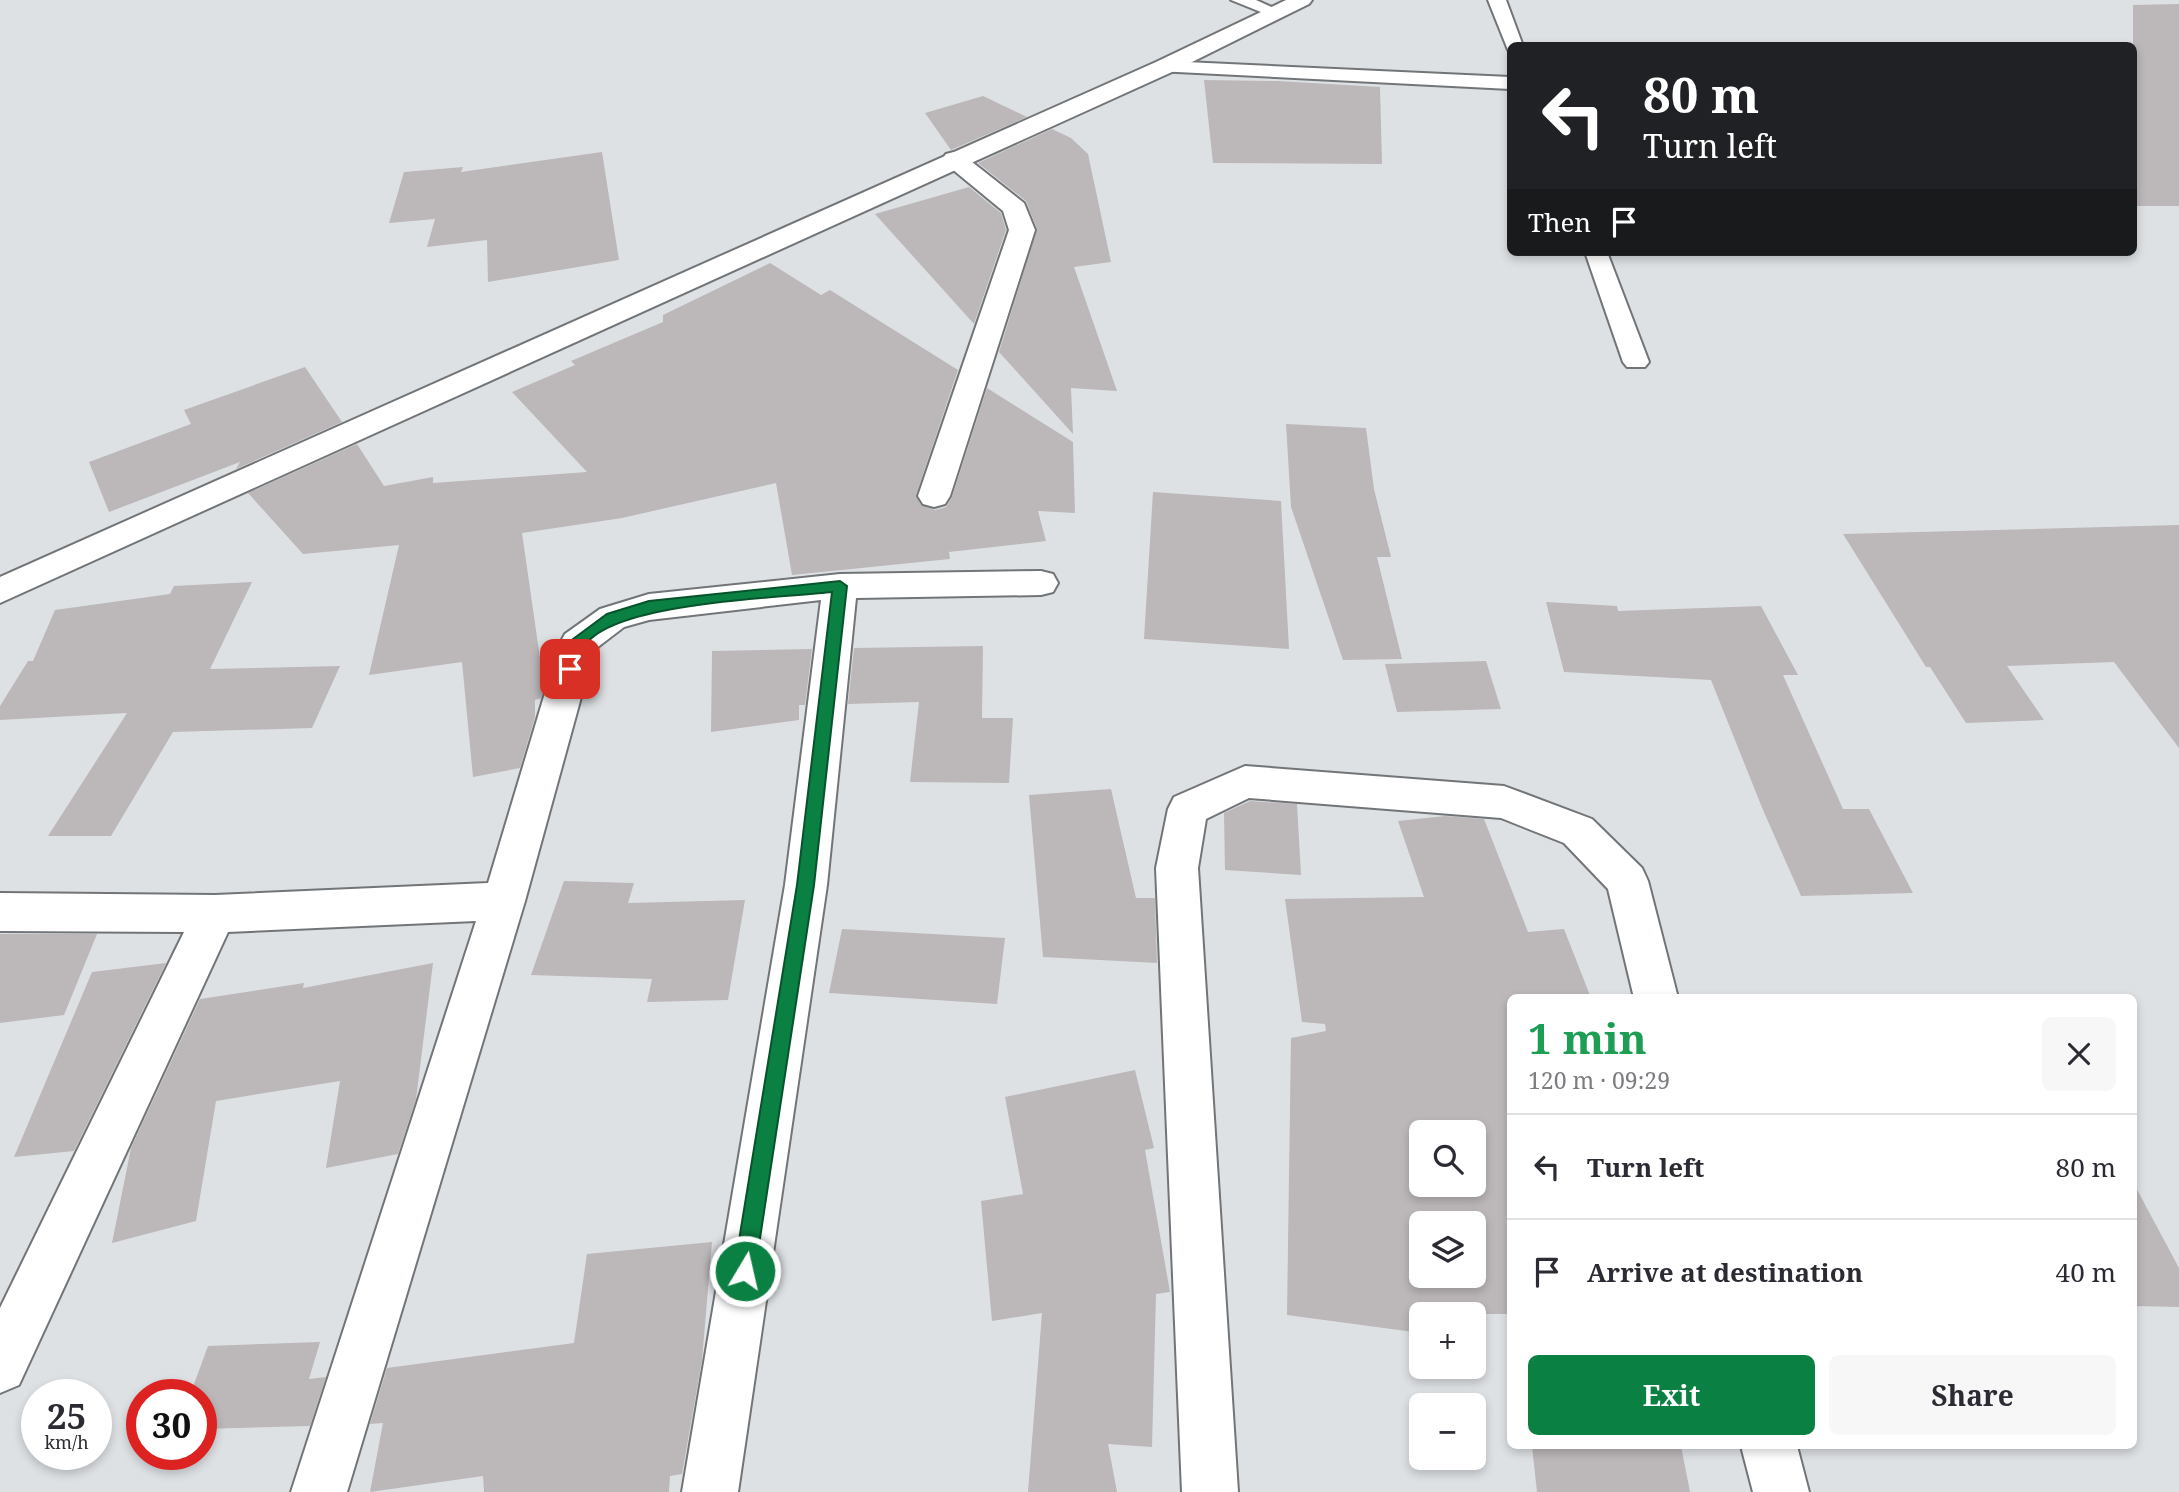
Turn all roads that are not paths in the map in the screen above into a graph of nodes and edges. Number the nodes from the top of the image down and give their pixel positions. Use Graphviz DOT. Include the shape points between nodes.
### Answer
graph roads {
  1 [pos="1240,0"];
  2 [pos="1302,0"];
  3 [pos="1497,0"];
  4 [pos="1276,13"];
  5 [pos="1513,42"];
  6 [pos="1164,67"];
  7 [pos="1507,83"];
  8 [pos="954,159"];
  9 [pos="1597,256"];
  10 [pos="1636,362"];
  11 [pos="934,496"];
  12 [pos="1041,583"];
  13 [pos="840,586"];
  14 [pos="0,590"];
  15 [pos="504,901"];
  16 [pos="0,912"];
  17 [pos="215,914"];
  18 [pos="1655,994"];
  19 [pos="0,1366"];
  20 [pos="1770,1449"];
  21 [pos="319,1492"];
  22 [pos="710,1492"];
  23 [pos="1210,1492"];
  24 [pos="1781,1492"];
  1 -- 4 [label="lane"];
  2 -- 4 [label="street"];
  3 -- 5 [label="lane"];
  4 -- 6 [label="street"];
  6 -- 7 [label="lane"];
  6 -- 8 [label="street"];
  8 -- 11 [label="street" via="1015,208 1022,230"];
  8 -- 14 [label="street"];
  9 -- 10 [label="lane"];
  12 -- 13 [label="street"];
  13 -- 15 [label="street" via="649,607 612,618 578,643"];
  13 -- 22 [label="street" via="806,885"];
  15 -- 17 [label="street"];
  15 -- 21 [label="street"];
  16 -- 17 [label="street"];
  17 -- 19 [label="street"];
  18 -- 23 [label="street" via="1627,881 1578,831 1504,802 1245,782 1188,809 1177,868"];
  20 -- 24 [label="street"];
}
